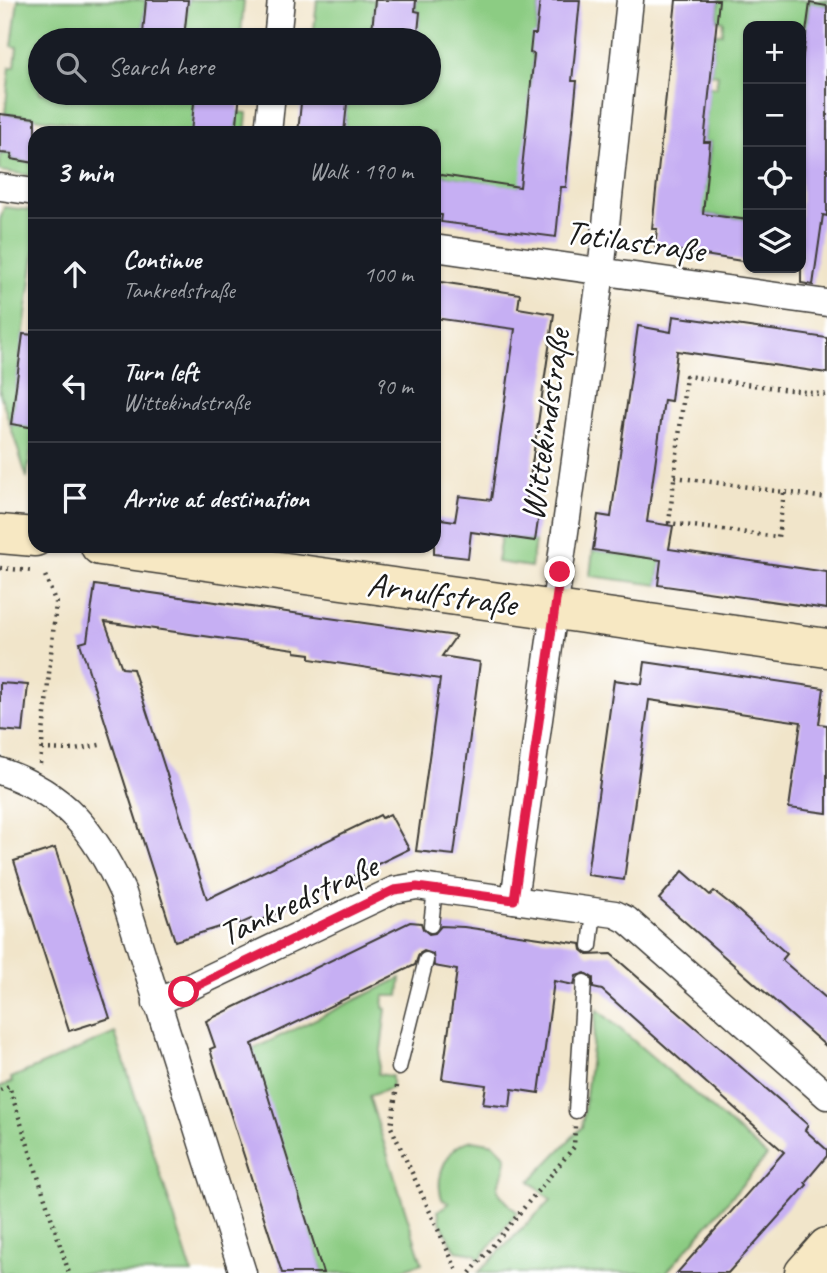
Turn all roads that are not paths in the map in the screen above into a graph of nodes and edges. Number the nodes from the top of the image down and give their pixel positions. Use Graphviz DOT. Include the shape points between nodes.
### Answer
graph roads {
  1 [pos="281,0"];
  2 [pos="630,0"];
  3 [pos="278,28"];
  4 [pos="271,105"];
  5 [pos="269,126"];
  6 [pos="0,187"];
  7 [pos="28,191"];
  8 [pos="441,249"];
  9 [pos="601,272"];
  10 [pos="827,303"];
  11 [pos="0,534"];
  12 [pos="150,553"];
  13 [pos="37,560"];
  14 [pos="555,610"];
  15 [pos="827,648"];
  16 [pos="0,771"];
  17 [pos="435,889"];
  18 [pos="514,900"];
  19 [pos="594,911"];
  20 [pos="431,925"];
  21 [pos="590,946"];
  22 [pos="426,960"];
  23 [pos="584,982"];
  24 [pos="156,1003"];
  25 [pos="399,1068"];
  26 [pos="827,1096"];
  27 [pos="576,1111"];
  28 [pos="827,1247"];
  29 [pos="243,1273"];
  30 [pos="804,1273"];
  1 -- 3 [label="street"];
  2 -- 9 [label="street, Wittekindstraße"];
  4 -- 5 [label="street"];
  6 -- 7 [label="street"];
  8 -- 9 [label="street, Totilastraße"];
  9 -- 10 [label="street, Totilastraße"];
  9 -- 14 [label="street, Wittekindstraße"];
  11 -- 13 [label="main road"];
  12 -- 14 [label="main road, Arnulfstraße"];
  14 -- 15 [label="main road, Arnulfstraße"];
  14 -- 18 [label="street, Wittekindstraße"];
  16 -- 24 [label="street" via="58,799 87,828 123,893"];
  17 -- 18 [label="street, Tankredstraße"];
  17 -- 20 [label="lane"];
  17 -- 24 [label="street, Tankredstraße" via="394,890"];
  18 -- 19 [label="street, Tankredstraße"];
  19 -- 21 [label="lane"];
  19 -- 26 [label="street, Tankredstraße" via="627,920"];
  22 -- 25 [label="lane"];
  23 -- 27 [label="lane"];
  24 -- 29 [label="street"];
  28 -- 30 [label="main road"];
}
